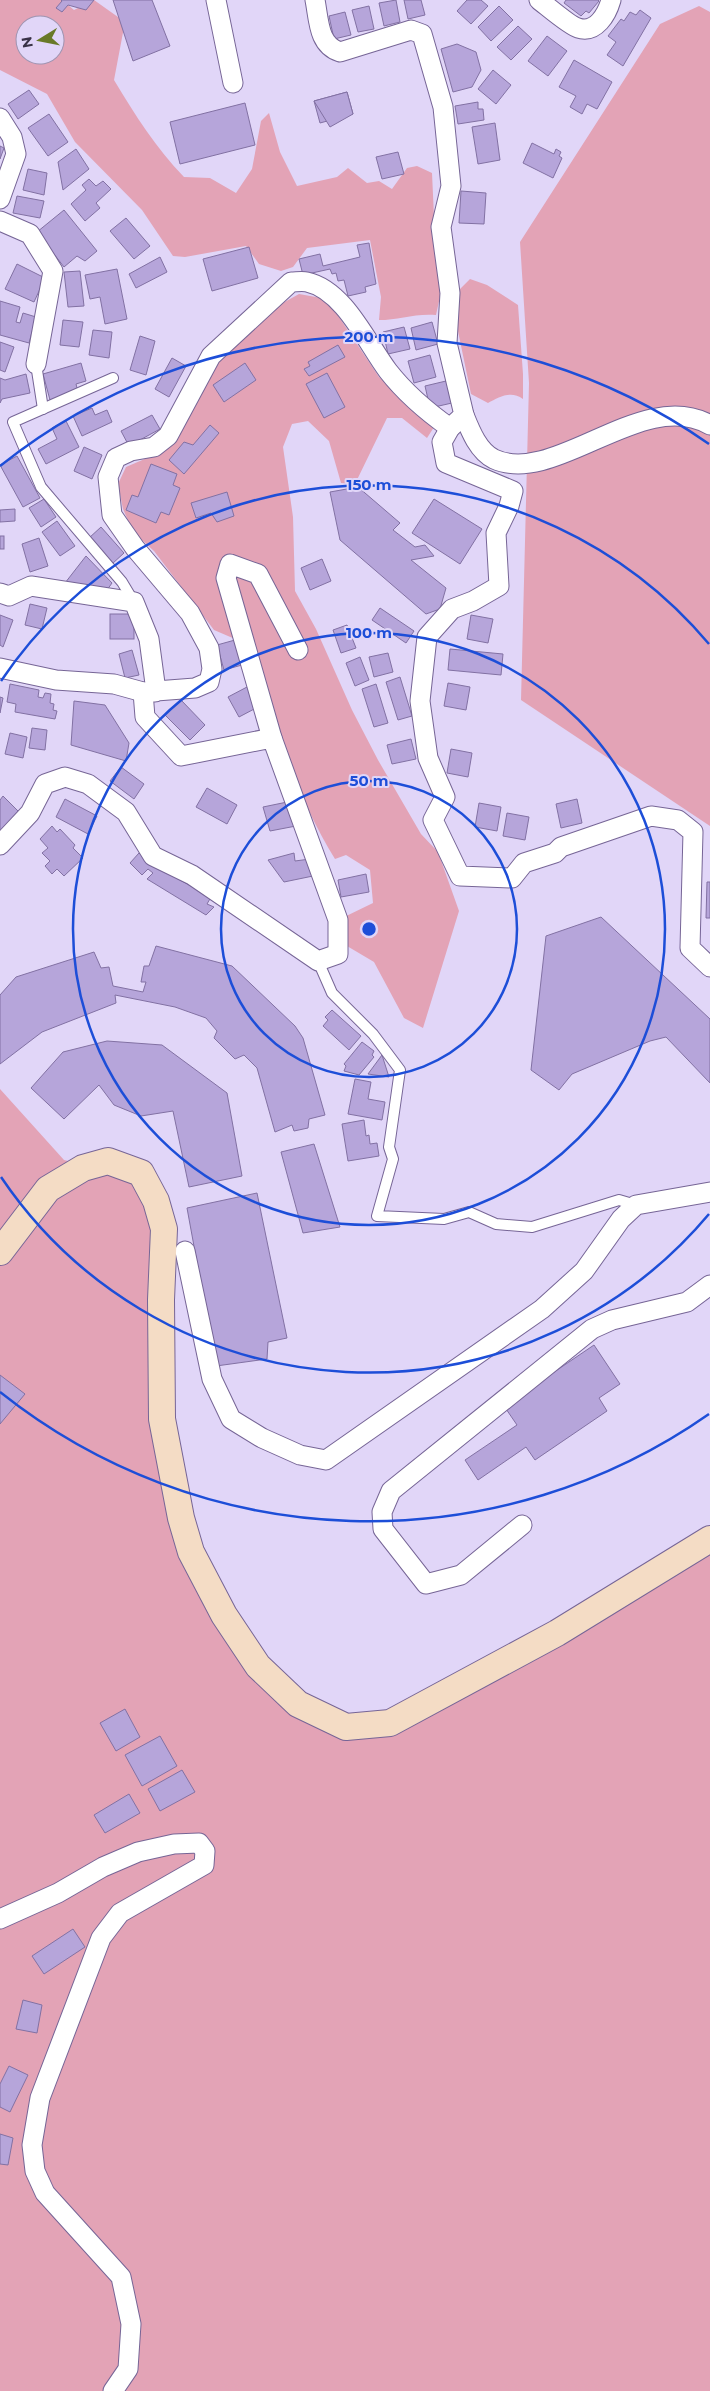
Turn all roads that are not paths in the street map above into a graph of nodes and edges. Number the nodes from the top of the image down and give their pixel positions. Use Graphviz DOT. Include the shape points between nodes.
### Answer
graph roads {
  1 [pos="216,0"];
  2 [pos="315,0"];
  3 [pos="539,0"];
  4 [pos="611,0"];
  5 [pos="233,83"];
  6 [pos="0,118"];
  7 [pos="0,199"];
  8 [pos="0,221"];
  9 [pos="36,364"];
  10 [pos="113,378"];
  11 [pos="43,409"];
  12 [pos="457,422"];
  13 [pos="710,425"];
  14 [pos="0,593"];
  15 [pos="134,602"];
  16 [pos="298,650"];
  17 [pos="0,668"];
  18 [pos="150,692"];
  19 [pos="272,738"];
  20 [pos="0,845"];
  21 [pos="318,961"];
  22 [pos="710,967"];
  23 [pos="710,1192"];
  24 [pos="636,1205"];
  25 [pos="185,1251"];
  26 [pos="0,1252"];
  27 [pos="710,1285"];
  28 [pos="522,1525"];
  29 [pos="710,1539"];
  30 [pos="0,1920"];
  31 [pos="113,2391"];
  1 -- 5 [label="street"];
  2 -- 12 [label="street" via="322,39 331,50 340,52 411,30 422,34 443,107 451,186 442,227 450,293 447,343"];
  3 -- 4 [label="street" via="578,28 590,28 599,23"];
  6 -- 7 [label="street" via="12,137 16,154"];
  8 -- 9 [label="street" via="30,234 53,272"];
  9 -- 11 [label="lane"];
  10 -- 11 [label="lane"];
  11 -- 15 [label="lane" via="13,422 41,487 122,582"];
  12 -- 13 [label="street" via="494,459 523,464 558,456 644,421 675,415"];
  12 -- 18 [label="street" via="418,404 394,378 347,310 327,292 307,282 291,282 211,356 168,436 154,448 132,450 116,458 108,477 112,515 135,548 190,613 209,648 212,670 209,682 195,688"];
  12 -- 22 [label="street" via="442,442 446,463 513,491 496,533 499,586 452,609 428,637 420,700 428,758 445,797 433,820 460,876 512,878 524,863 555,853 562,847 651,816 678,820 692,832 690,948"];
  14 -- 15 [label="street" via="9,596 31,586"];
  15 -- 18 [label="street" via="149,639"];
  16 -- 19 [label="street" via="258,574 230,564 226,578"];
  17 -- 18 [label="street" via="56,680 114,684"];
  18 -- 19 [label="street" via="145,717 181,756"];
  19 -- 21 [label="street" via="338,920 338,954"];
  20 -- 21 [label="street" via="30,813 45,784 65,777 88,784 126,812 153,856 192,875"];
  21 -- 24 [label="lane" via="332,993 372,1034 400,1070 389,1147 392,1159 377,1216 444,1219 469,1212 496,1224 532,1227 619,1200"];
  23 -- 24 [label="street"];
  24 -- 25 [label="street" via="584,1271 542,1309 326,1460 300,1455 231,1420 212,1379"];
  26 -- 29 [label="street" via="48,1189 83,1168 108,1161 141,1173 156,1201 164,1229 162,1420 191,1552 224,1615 258,1666 298,1704 346,1727 390,1723 557,1633"];
  27 -- 28 [label="street" via="688,1302 612,1320 592,1329 391,1490 382,1512 383,1529 426,1584 461,1575"];
  30 -- 31 [label="street" via="138,1852 174,1844 199,1843 205,1851 204,1865 120,1913 102,1938 40,2098 32,2145 35,2171 45,2193 121,2277 131,2324 128,2369"];
}
